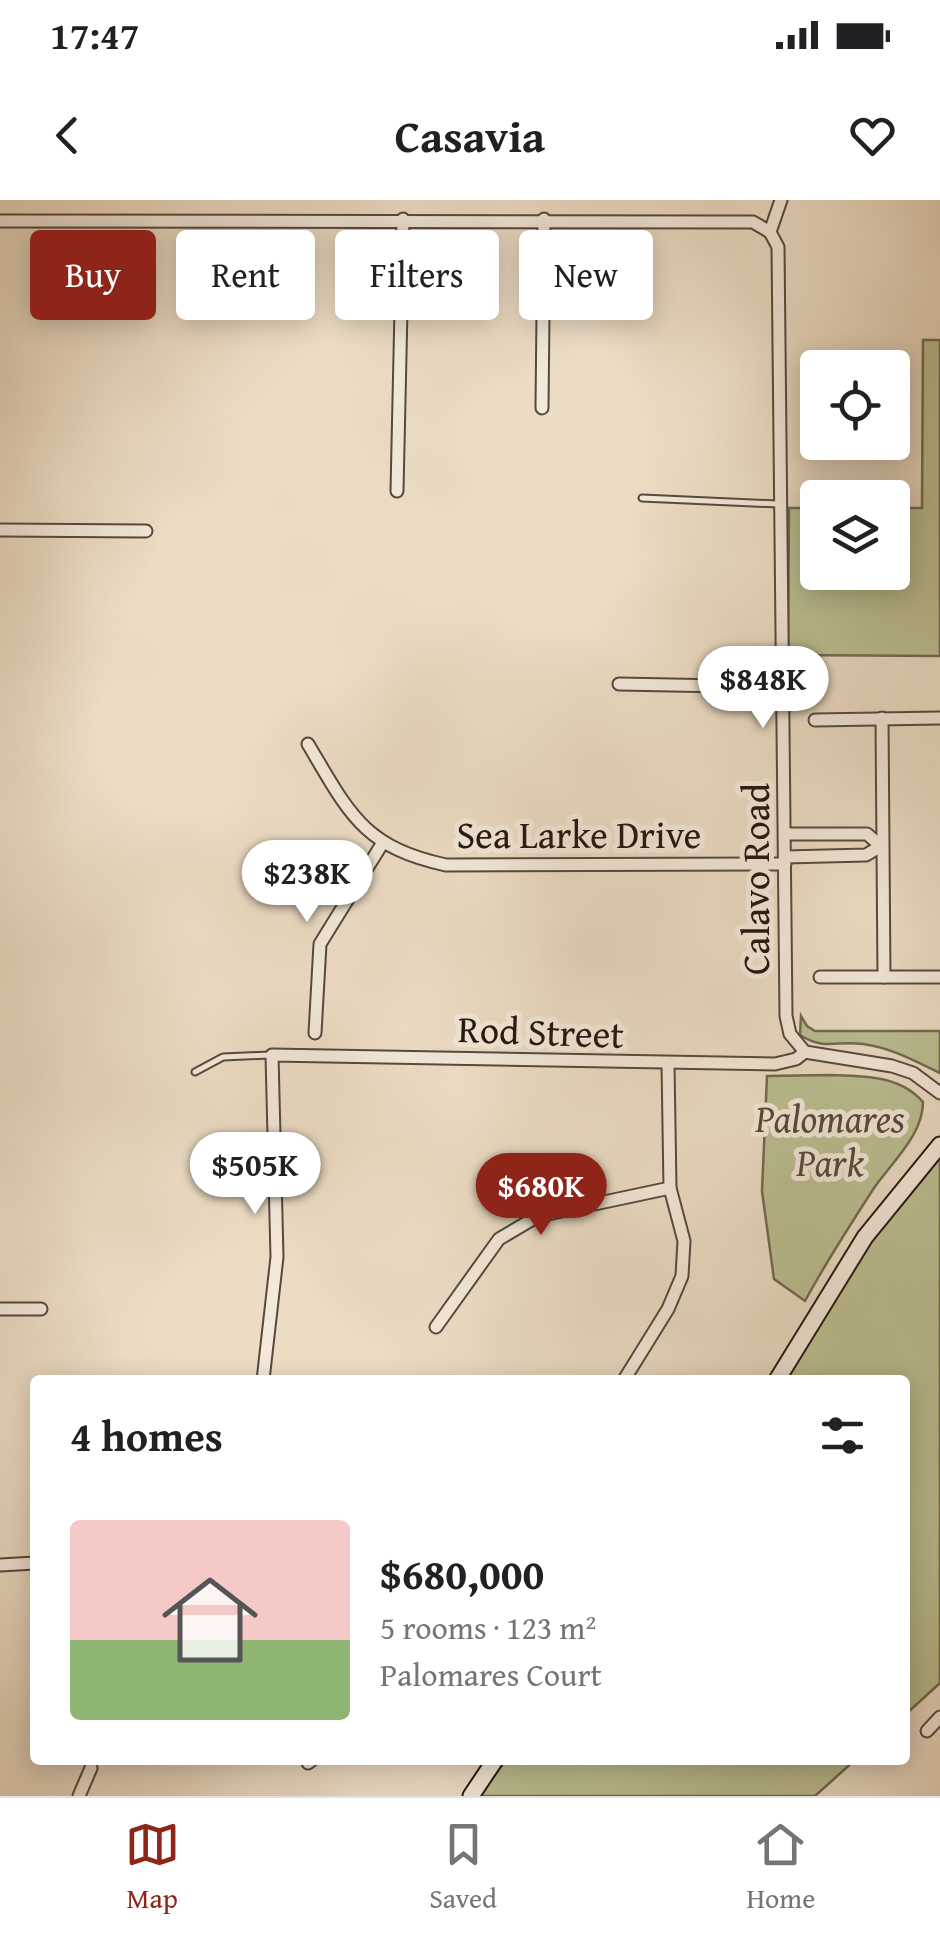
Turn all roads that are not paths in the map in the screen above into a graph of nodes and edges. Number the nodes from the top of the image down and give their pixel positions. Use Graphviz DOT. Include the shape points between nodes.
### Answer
graph roads {
  1 [pos="782,200"];
  2 [pos="403,219"];
  3 [pos="544,219"];
  4 [pos="0,221"];
  5 [pos="770,232"];
  6 [pos="542,408"];
  7 [pos="397,491"];
  8 [pos="642,498"];
  9 [pos="781,504"];
  10 [pos="0,530"];
  11 [pos="146,531"];
  12 [pos="619,684"];
  13 [pos="783,686"];
  14 [pos="882,718"];
  15 [pos="940,718"];
  16 [pos="815,720"];
  17 [pos="308,744"];
  18 [pos="785,834"];
  19 [pos="382,844"];
  20 [pos="880,846"];
  21 [pos="785,860"];
  22 [pos="884,976"];
  23 [pos="940,976"];
  24 [pos="820,977"];
  25 [pos="315,1033"];
  26 [pos="805,1052"];
  27 [pos="272,1054"];
  28 [pos="668,1064"];
  29 [pos="195,1072"];
  30 [pos="940,1093"];
  31 [pos="940,1145"];
  32 [pos="670,1188"];
  33 [pos="0,1308"];
  34 [pos="42,1308"];
  35 [pos="436,1328"];
  36 [pos="264,1375"];
  37 [pos="627,1375"];
  38 [pos="781,1375"];
  39 [pos="30,1564"];
  40 [pos="0,1565"];
  41 [pos="940,1717"];
  42 [pos="927,1731"];
  43 [pos="492,1765"];
  44 [pos="91,1768"];
  45 [pos="79,1796"];
  46 [pos="471,1796"];
  1 -- 5 [label="street"];
  2 -- 3 [label="street"];
  2 -- 4 [label="street"];
  2 -- 7 [label="street"];
  3 -- 5 [label="street" via="753,222"];
  3 -- 6 [label="street"];
  5 -- 9 [label="street, Calavo Road" via="778,246"];
  8 -- 9 [label="lane"];
  9 -- 13 [label="street, Calavo Road"];
  10 -- 11 [label="street"];
  12 -- 13 [label="street"];
  13 -- 18 [label="street, Calavo Road"];
  14 -- 15 [label="street"];
  14 -- 16 [label="street"];
  14 -- 20 [label="street"];
  17 -- 19 [label="street, Sea Larke Drive" via="349,814"];
  18 -- 20 [label="street" via="867,834"];
  18 -- 21 [label="street, Calavo Road"];
  19 -- 21 [label="street, Sea Larke Drive" via="446,865"];
  19 -- 25 [label="street" via="320,944"];
  20 -- 21 [label="street, Sea Larke Drive" via="866,855"];
  20 -- 22 [label="street"];
  21 -- 26 [label="street, Calavo Road" via="786,1016"];
  22 -- 23 [label="street"];
  22 -- 24 [label="street"];
  26 -- 28 [label="street, Rod Street" via="775,1064"];
  26 -- 30 [label="street" via="892,1066"];
  27 -- 28 [label="street, Rod Street"];
  27 -- 29 [label="lane" via="223,1057"];
  27 -- 36 [label="street" via="277,1257"];
  28 -- 32 [label="street"];
  31 -- 38 [label="main road" via="864,1238"];
  32 -- 35 [label="street" via="538,1216 499,1238"];
  32 -- 37 [label="street" via="684,1241 682,1276"];
  33 -- 34 [label="street"];
  39 -- 40 [label="street"];
  41 -- 42 [label="street"];
  43 -- 46 [label="main road"];
  44 -- 45 [label="street"];
}
